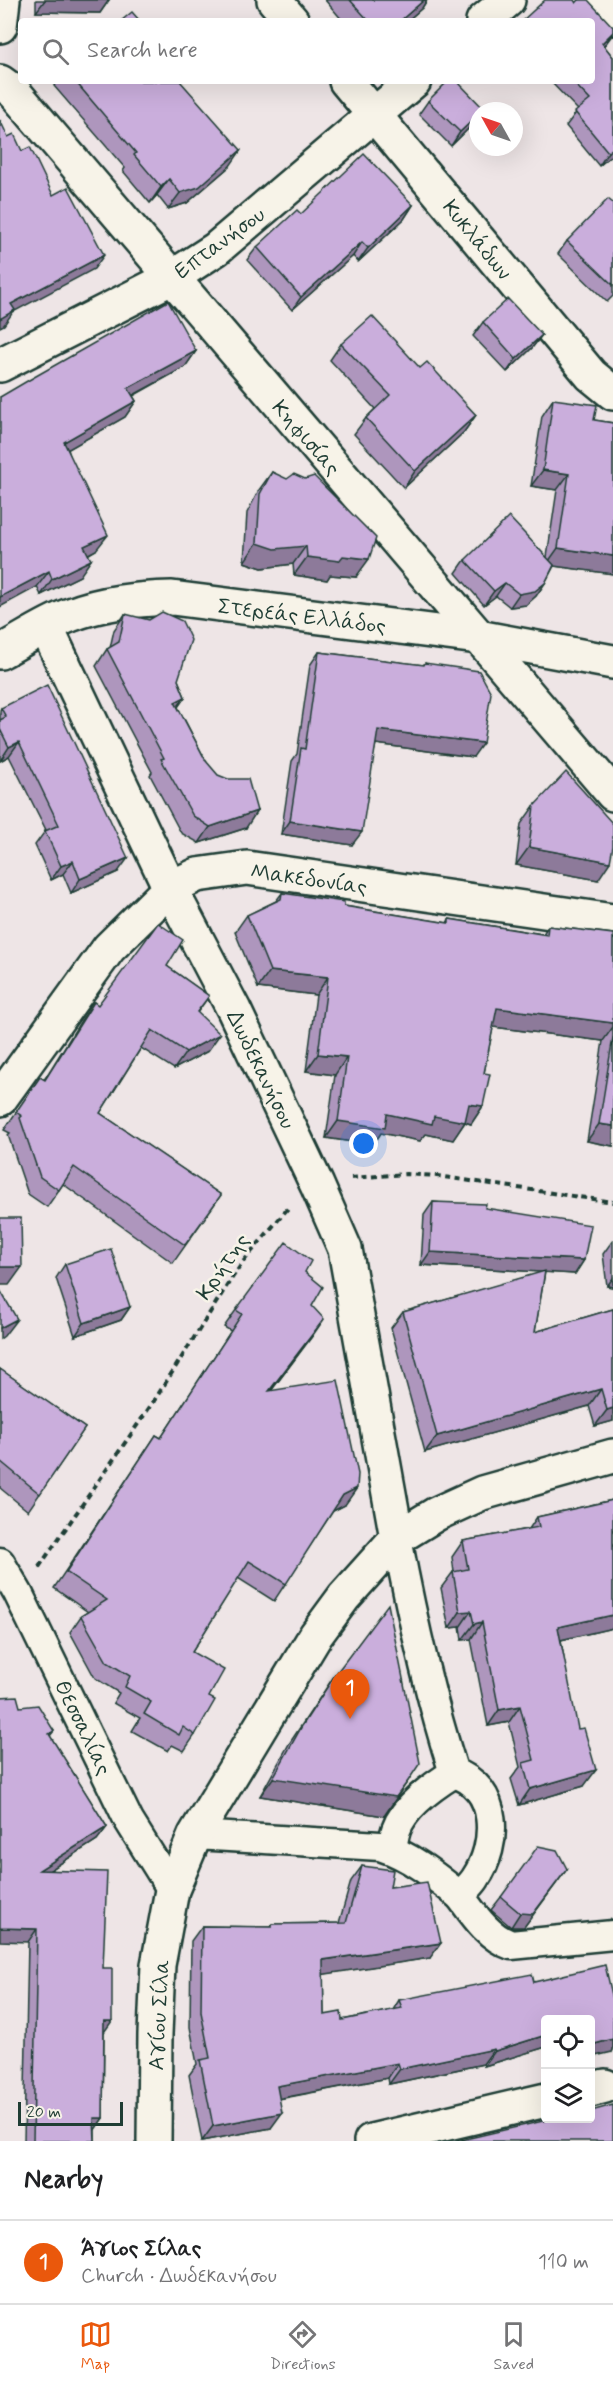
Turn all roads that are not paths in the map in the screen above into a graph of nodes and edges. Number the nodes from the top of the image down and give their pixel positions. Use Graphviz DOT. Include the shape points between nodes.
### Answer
graph roads {
  1 [pos="3,0"];
  2 [pos="274,0"];
  3 [pos="508,0"];
  4 [pos="597,0"];
  5 [pos="289,18"];
  6 [pos="487,18"];
  7 [pos="613,18"];
  8 [pos="0,26"];
  9 [pos="0,82"];
  10 [pos="349,84"];
  11 [pos="411,84"];
  12 [pos="376,114"];
  13 [pos="171,278"];
  14 [pos="0,365"];
  15 [pos="613,393"];
  16 [pos="46,627"];
  17 [pos="478,637"];
  18 [pos="0,652"];
  19 [pos="613,662"];
  20 [pos="613,794"];
  21 [pos="170,888"];
  22 [pos="613,921"];
  23 [pos="0,1099"];
  24 [pos="613,1456"];
  25 [pos="397,1538"];
  26 [pos="0,1562"];
  27 [pos="454,1773"];
  28 [pos="195,1835"];
  29 [pos="392,1849"];
  30 [pos="172,1890"];
  31 [pos="460,1896"];
  32 [pos="613,1935"];
  33 [pos="541,2101"];
  34 [pos="154,2141"];
  35 [pos="371,2141"];
  1 -- 8 [label="street"];
  2 -- 5 [label="street"];
  3 -- 6 [label="street"];
  4 -- 7 [label="street"];
  9 -- 13 [label="street, Κηφισίας" via="14,92"];
  10 -- 12 [label="street, Κυκλάδων"];
  11 -- 12 [label="street, Επτανήσου"];
  12 -- 13 [label="street, Επτανήσου" via="216,249"];
  12 -- 15 [label="street, Κυκλάδων" via="591,375"];
  13 -- 14 [label="street, Επτανήσου"];
  13 -- 17 [label="street, Κηφισίας"];
  16 -- 17 [label="street, Στερεάς Ελλάδος" via="102,606 172,598"];
  16 -- 18 [label="street, Στερεάς Ελλάδος"];
  16 -- 21 [label="street, Δωδεκανήσου"];
  17 -- 19 [label="street, Στερεάς Ελλάδος"];
  17 -- 20 [label="street, Κηφισίας"];
  21 -- 22 [label="street, Μακεδονίας" via="197,875 247,868"];
  21 -- 23 [label="street, Μακεδονίας" via="109,948"];
  21 -- 25 [label="street, Δωδεκανήσου" via="234,1010 345,1249"];
  24 -- 25 [label="street, Αγίου Σίλα" via="482,1493"];
  25 -- 27 [label="street" via="433,1708"];
  25 -- 28 [label="street, Αγίου Σίλα" via="344,1596 316,1635"];
  26 -- 30 [label="street, Θεσσαλίας" via="129,1821"];
  27 -- 29 [label="street" via="434,1785 403,1818"];
  27 -- 31 [label="street" via="476,1786 485,1798 492,1821 482,1866"];
  28 -- 29 [label="street"];
  28 -- 30 [label="street, Αγίου Σίλα"];
  29 -- 31 [label="street"];
  30 -- 34 [label="street, Αγίου Σίλα" via="158,1965"];
  31 -- 32 [label="street" via="488,1931 511,1945"];
  33 -- 35 [label="street"];
}
